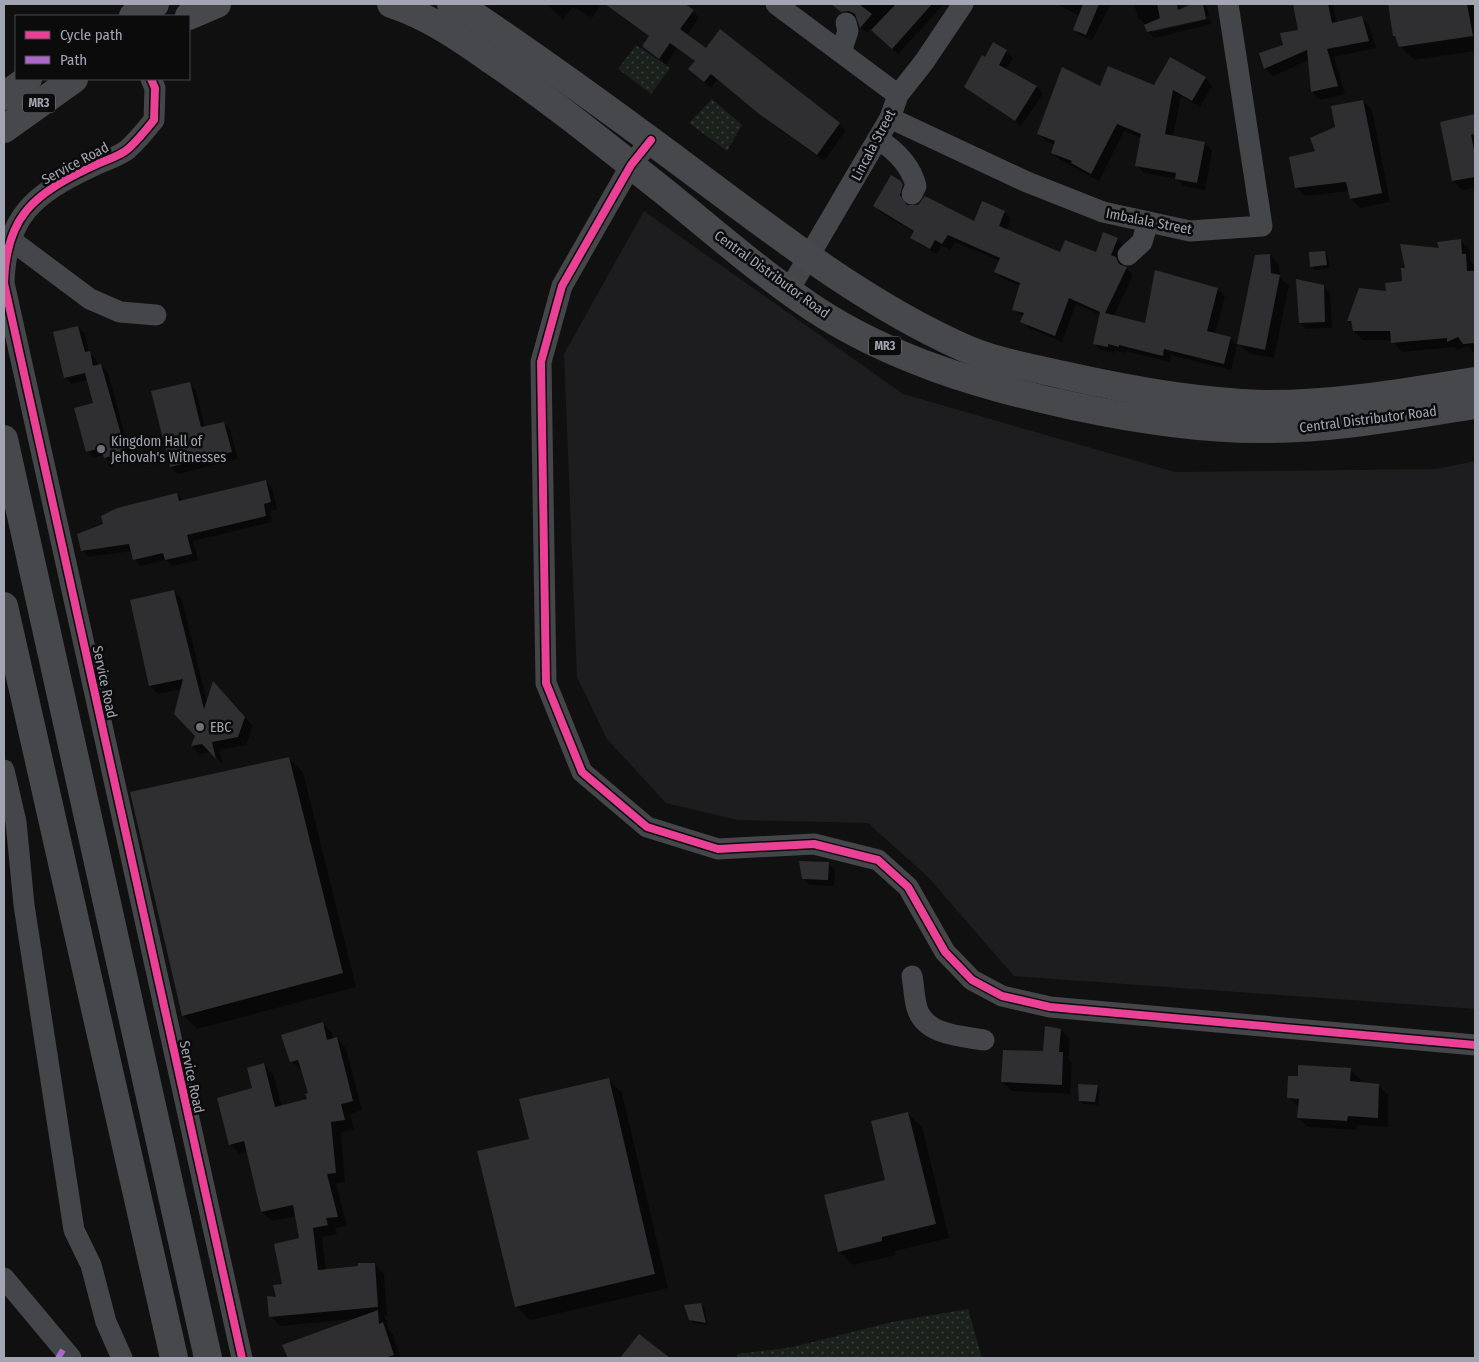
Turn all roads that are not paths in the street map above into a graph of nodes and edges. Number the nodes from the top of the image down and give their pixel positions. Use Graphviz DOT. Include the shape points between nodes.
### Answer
graph roads {
  1 [pos="155,4"];
  2 [pos="217,4"];
  3 [pos="391,4"];
  4 [pos="452,4"];
  5 [pos="776,4"];
  6 [pos="963,4"];
  7 [pos="1228,4"];
  8 [pos="134,15"];
  9 [pos="190,16"];
  10 [pos="846,23"];
  11 [pos="840,52"];
  12 [pos="27,80"];
  13 [pos="73,80"];
  14 [pos="151,80"];
  15 [pos="898,95"];
  16 [pos="4,96"];
  17 [pos="890,118"];
  18 [pos="4,129"];
  19 [pos="878,139"];
  20 [pos="651,140"];
  21 [pos="631,166"];
  22 [pos="912,194"];
  23 [pos="1157,224"];
  24 [pos="11,240"];
  25 [pos="1154,251"];
  26 [pos="1128,255"];
  27 [pos="810,257"];
  28 [pos="790,290"];
  29 [pos="156,314"];
  30 [pos="1475,381"];
  31 [pos="1475,405"];
  32 [pos="4,439"];
  33 [pos="4,606"];
  34 [pos="4,770"];
  35 [pos="912,976"];
  36 [pos="984,1040"];
  37 [pos="1475,1045"];
  38 [pos="4,1278"];
  39 [pos="67,1354"];
  40 [pos="122,1358"];
  41 [pos="174,1358"];
  42 [pos="208,1358"];
  43 [pos="242,1358"];
  1 -- 8 [label="main road"];
  2 -- 9 [label="main road"];
  3 -- 21 [label="main road, Central Distributor Road / MR3" via="450,31 545,96"];
  4 -- 20 [label="main road, Central Distributor Road / MR3" via="468,11 568,78"];
  5 -- 11 [label="street"];
  6 -- 15 [label="street, Lincala Street"];
  7 -- 23 [label="street, Imbalala Street" via="1262,226 1190,232"];
  10 -- 11 [label="street" via="848,30"];
  11 -- 15 [label="street"];
  12 -- 16 [label="main road, MR3"];
  13 -- 18 [label="main road, MR3"];
  14 -- 24 [label="street, Service Road" via="155,88 154,120 127,150 77,173 30,204"];
  15 -- 17 [label="street, Lincala Street"];
  17 -- 19 [label="street, Lincala Street"];
  17 -- 23 [label="street, Imbalala Street" via="1036,186 1103,212"];
  19 -- 22 [label="street" via="897,152 908,168 916,186"];
  19 -- 27 [label="street, Lincala Street"];
  20 -- 21 [label="street"];
  20 -- 27 [label="main road, Central Distributor Road / MR3"];
  21 -- 28 [label="main road, Central Distributor Road / MR3"];
  21 -- 37 [label="street" via="562,286 541,362 546,683 582,772 647,827 700,843 718,848 814,844 878,860 908,887 945,952 972,980 1002,996 1050,1007"];
  23 -- 25 [label="street"];
  23 -- 26 [label="street"];
  24 -- 29 [label="street" via="90,299 120,312"];
  24 -- 43 [label="street, Service Road" via="5,260 4,283 10,313"];
  27 -- 28 [label="street, Lincala Street"];
  27 -- 30 [label="main road, Central Distributor Road / MR3" via="910,321 963,347 1006,361 1130,390 1264,404 1336,399"];
  28 -- 31 [label="main road, Central Distributor Road / MR3" via="814,309 879,344 947,372 1003,391 1129,418 1259,430 1331,426"];
  32 -- 42 [label="main road"];
  33 -- 41 [label="main road"];
  34 -- 40 [label="street" via="16,822 24,906 74,1230 91,1265 106,1322"];
  35 -- 36 [label="street" via="917,1008 924,1024"];
  38 -- 39 [label="street"];
}
